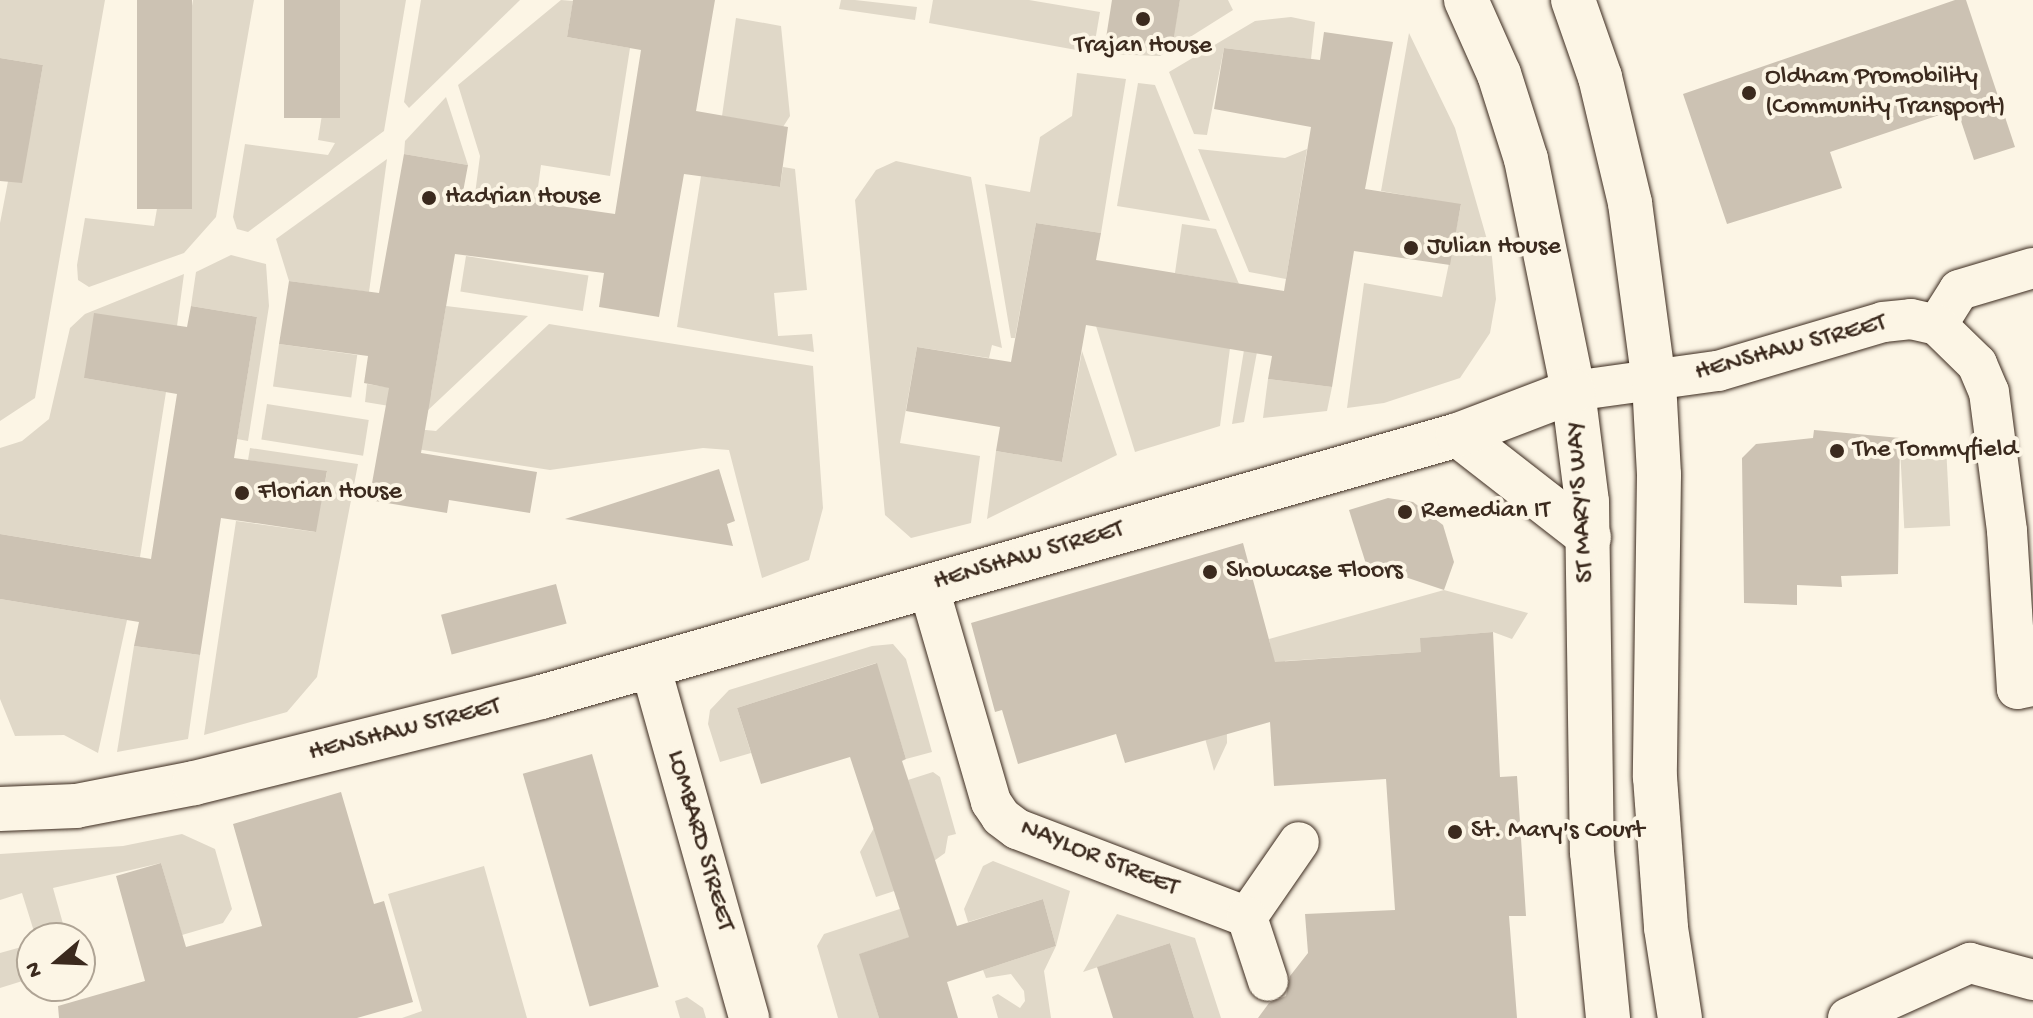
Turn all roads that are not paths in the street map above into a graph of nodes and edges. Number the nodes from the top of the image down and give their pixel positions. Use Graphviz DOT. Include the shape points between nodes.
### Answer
graph roads {
  1 [pos="1466,0"];
  2 [pos="1573,0"];
  3 [pos="2033,268"];
  4 [pos="1937,325"];
  5 [pos="1654,382"];
  6 [pos="1573,391"];
  7 [pos="1458,435"];
  8 [pos="2020,530"];
  9 [pos="1589,537"];
  10 [pos="928,585"];
  11 [pos="650,665"];
  12 [pos="2025,687"];
  13 [pos="0,809"];
  14 [pos="1299,842"];
  15 [pos="1247,917"];
  16 [pos="2033,980"];
  17 [pos="1268,981"];
  18 [pos="749,1018"];
  19 [pos="1608,1018"];
  20 [pos="1680,1018"];
  21 [pos="1848,1018"];
  1 -- 6 [label="main road, ST MARY'S WAY" via="1499,74 1526,159"];
  2 -- 5 [label="main road" via="1600,77 1630,203"];
  3 -- 4 [label="street" via="1959,290"];
  4 -- 5 [label="street, HENSHAW STREET" via="1911,319 1883,322 1746,365"];
  4 -- 8 [label="street" via="1977,364 1989,392"];
  5 -- 6 [label="street, HENSHAW STREET"];
  5 -- 20 [label="main road" via="1659,475 1655,777 1663,899"];
  6 -- 7 [label="main road, HENSHAW STREET"];
  6 -- 9 [label="main road, ST MARY'S WAY"];
  7 -- 9 [label="main road"];
  7 -- 10 [label="main road, HENSHAW STREET"];
  8 -- 12 [label="street"];
  9 -- 19 [label="main road, ST MARY'S WAY" via="1592,852"];
  10 -- 11 [label="main road, HENSHAW STREET"];
  10 -- 15 [label="street, NAYLOR STREET" via="991,802 1001,817 1017,829"];
  11 -- 13 [label="main road, HENSHAW STREET" via="194,783 76,806"];
  11 -- 18 [label="street, LOMBARD STREET"];
  14 -- 15 [label="street"];
  15 -- 17 [label="street"];
  16 -- 21 [label="street" via="1970,963"];
}
